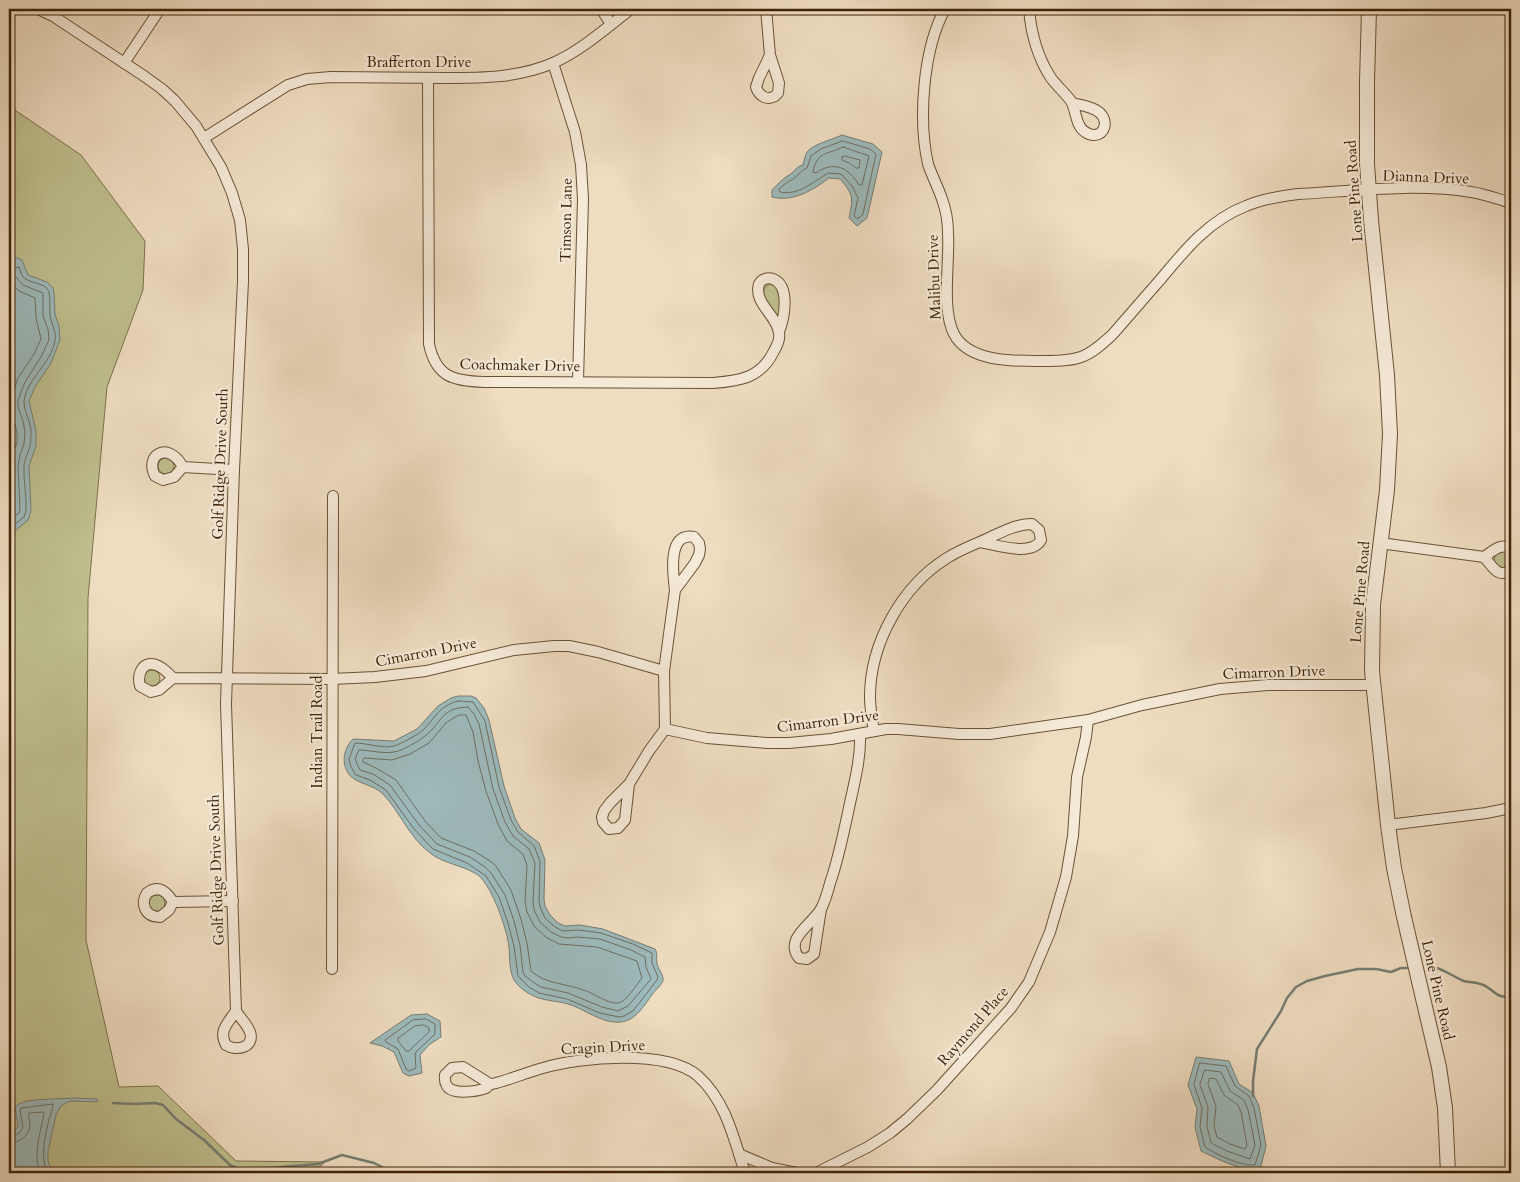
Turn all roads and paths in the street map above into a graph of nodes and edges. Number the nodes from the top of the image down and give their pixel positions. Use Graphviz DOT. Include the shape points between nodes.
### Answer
graph roads {
  1 [pos="38,9"];
  2 [pos="160,9"];
  3 [pos="601,9"];
  4 [pos="631,9"];
  5 [pos="766,9"];
  6 [pos="945,9"];
  7 [pos="1029,9"];
  8 [pos="1370,9"];
  9 [pos="611,24"];
  10 [pos="770,55"];
  11 [pos="124,63"];
  12 [pos="553,63"];
  13 [pos="428,78"];
  14 [pos="1072,102"];
  15 [pos="204,138"];
  16 [pos="1368,190"];
  17 [pos="1511,204"];
  18 [pos="779,332"];
  19 [pos="578,381"];
  20 [pos="183,467"];
  21 [pos="234,470"];
  22 [pos="333,496"];
  23 [pos="980,542"];
  24 [pos="1380,542"];
  25 [pos="1511,548"];
  26 [pos="1484,557"];
  27 [pos="1511,571"];
  28 [pos="675,590"];
  29 [pos="664,671"];
  30 [pos="173,678"];
  31 [pos="227,678"];
  32 [pos="332,679"];
  33 [pos="1373,685"];
  34 [pos="1088,720"];
  35 [pos="665,729"];
  36 [pos="874,731"];
  37 [pos="860,734"];
  38 [pos="629,784"];
  39 [pos="1511,808"];
  40 [pos="1388,824"];
  41 [pos="233,901"];
  42 [pos="173,902"];
  43 [pos="822,909"];
  44 [pos="332,969"];
  45 [pos="236,1011"];
  46 [pos="490,1084"];
  47 [pos="739,1154"];
  48 [pos="745,1173"];
  49 [pos="797,1173"];
  50 [pos="816,1173"];
  51 [pos="1448,1173"];
  1 -- 11 [label="street, Golf Ridge Drive South"];
  2 -- 11 [label="street"];
  3 -- 9 [label="street"];
  4 -- 9 [label="street, Brafferton Drive"];
  5 -- 10 [label="street"];
  6 -- 16 [label="street, Malibu Drive" via="926,70 925,144 947,218 950,324 958,340 975,352 1016,360 1082,357 1104,342 1184,252 1224,217 1244,206 1285,196"];
  7 -- 14 [label="street" via="1035,42 1044,66"];
  8 -- 16 [label="street, Lone Pine Road"];
  9 -- 12 [label="street, Brafferton Drive" via="576,51"];
  11 -- 15 [label="street, Golf Ridge Drive South" via="175,101"];
  12 -- 13 [label="street, Brafferton Drive" via="501,76"];
  12 -- 19 [label="street, Timson Lane" via="575,132 581,166"];
  13 -- 15 [label="street, Brafferton Drive" via="324,77 297,81"];
  13 -- 19 [label="street, Coachmaker Drive" via="428,334 431,355 447,376 462,380"];
  15 -- 21 [label="street, Golf Ridge Drive South" via="228,182 242,240"];
  16 -- 17 [label="street, Dianna Drive" via="1449,190 1480,194"];
  16 -- 24 [label="street, Lone Pine Road" via="1390,412 1390,459"];
  18 -- 18 [label="street, Coachmaker Drive" via="758,294 759,284 765,279 778,282 784,291 784,312"];
  18 -- 19 [label="street, Coachmaker Drive" via="776,347 766,365 749,377 738,380 712,383"];
  20 -- 21 [label="street"];
  21 -- 31 [label="street, Golf Ridge Drive South"];
  22 -- 32 [label="street, Indian Trail Road"];
  23 -- 23 [label="street" via="1027,524 1036,526 1041,540 1038,545 1024,549"];
  23 -- 36 [label="street" via="948,557 929,571 888,624 870,684"];
  24 -- 26 [label="street"];
  24 -- 33 [label="street, Lone Pine Road" via="1372,626"];
  25 -- 26 [label="street" via="1502,546"];
  26 -- 27 [label="street" via="1495,570"];
  28 -- 28 [label="street" via="676,544 684,536 694,537 699,543 698,555"];
  28 -- 29 [label="street"];
  29 -- 32 [label="street, Cimarron Drive" via="598,652 554,646 502,652 400,675"];
  29 -- 35 [label="street"];
  30 -- 31 [label="street, Cimarron Drive"];
  31 -- 32 [label="street, Cimarron Drive"];
  31 -- 41 [label="street, Golf Ridge Drive South"];
  32 -- 44 [label="street, Indian Trail Road"];
  33 -- 34 [label="street, Cimarron Drive" via="1268,685 1220,689"];
  33 -- 40 [label="street, Lone Pine Road"];
  34 -- 36 [label="street, Cimarron Drive" via="982,734 898,729"];
  34 -- 50 [label="street, Raymond Place" via="1077,777 1074,836 1066,877 1050,932 1028,982 1011,1008 907,1119 868,1147"];
  35 -- 37 [label="street, Cimarron Drive" via="708,738 767,743"];
  35 -- 38 [label="street"];
  36 -- 37 [label="street, Cimarron Drive"];
  37 -- 43 [label="street" via="849,807"];
  39 -- 40 [label="street"];
  40 -- 51 [label="street, Lone Pine Road" via="1398,890 1439,1067 1445,1108"];
  41 -- 42 [label="street"];
  41 -- 45 [label="street, Golf Ridge Drive South"];
  46 -- 47 [label="street, Cragin Drive" via="570,1062 647,1058 672,1063 698,1076 715,1096 726,1115"];
  47 -- 48 [label="street, Cragin Drive"];
  47 -- 49 [label="street" via="772,1168"];
}
